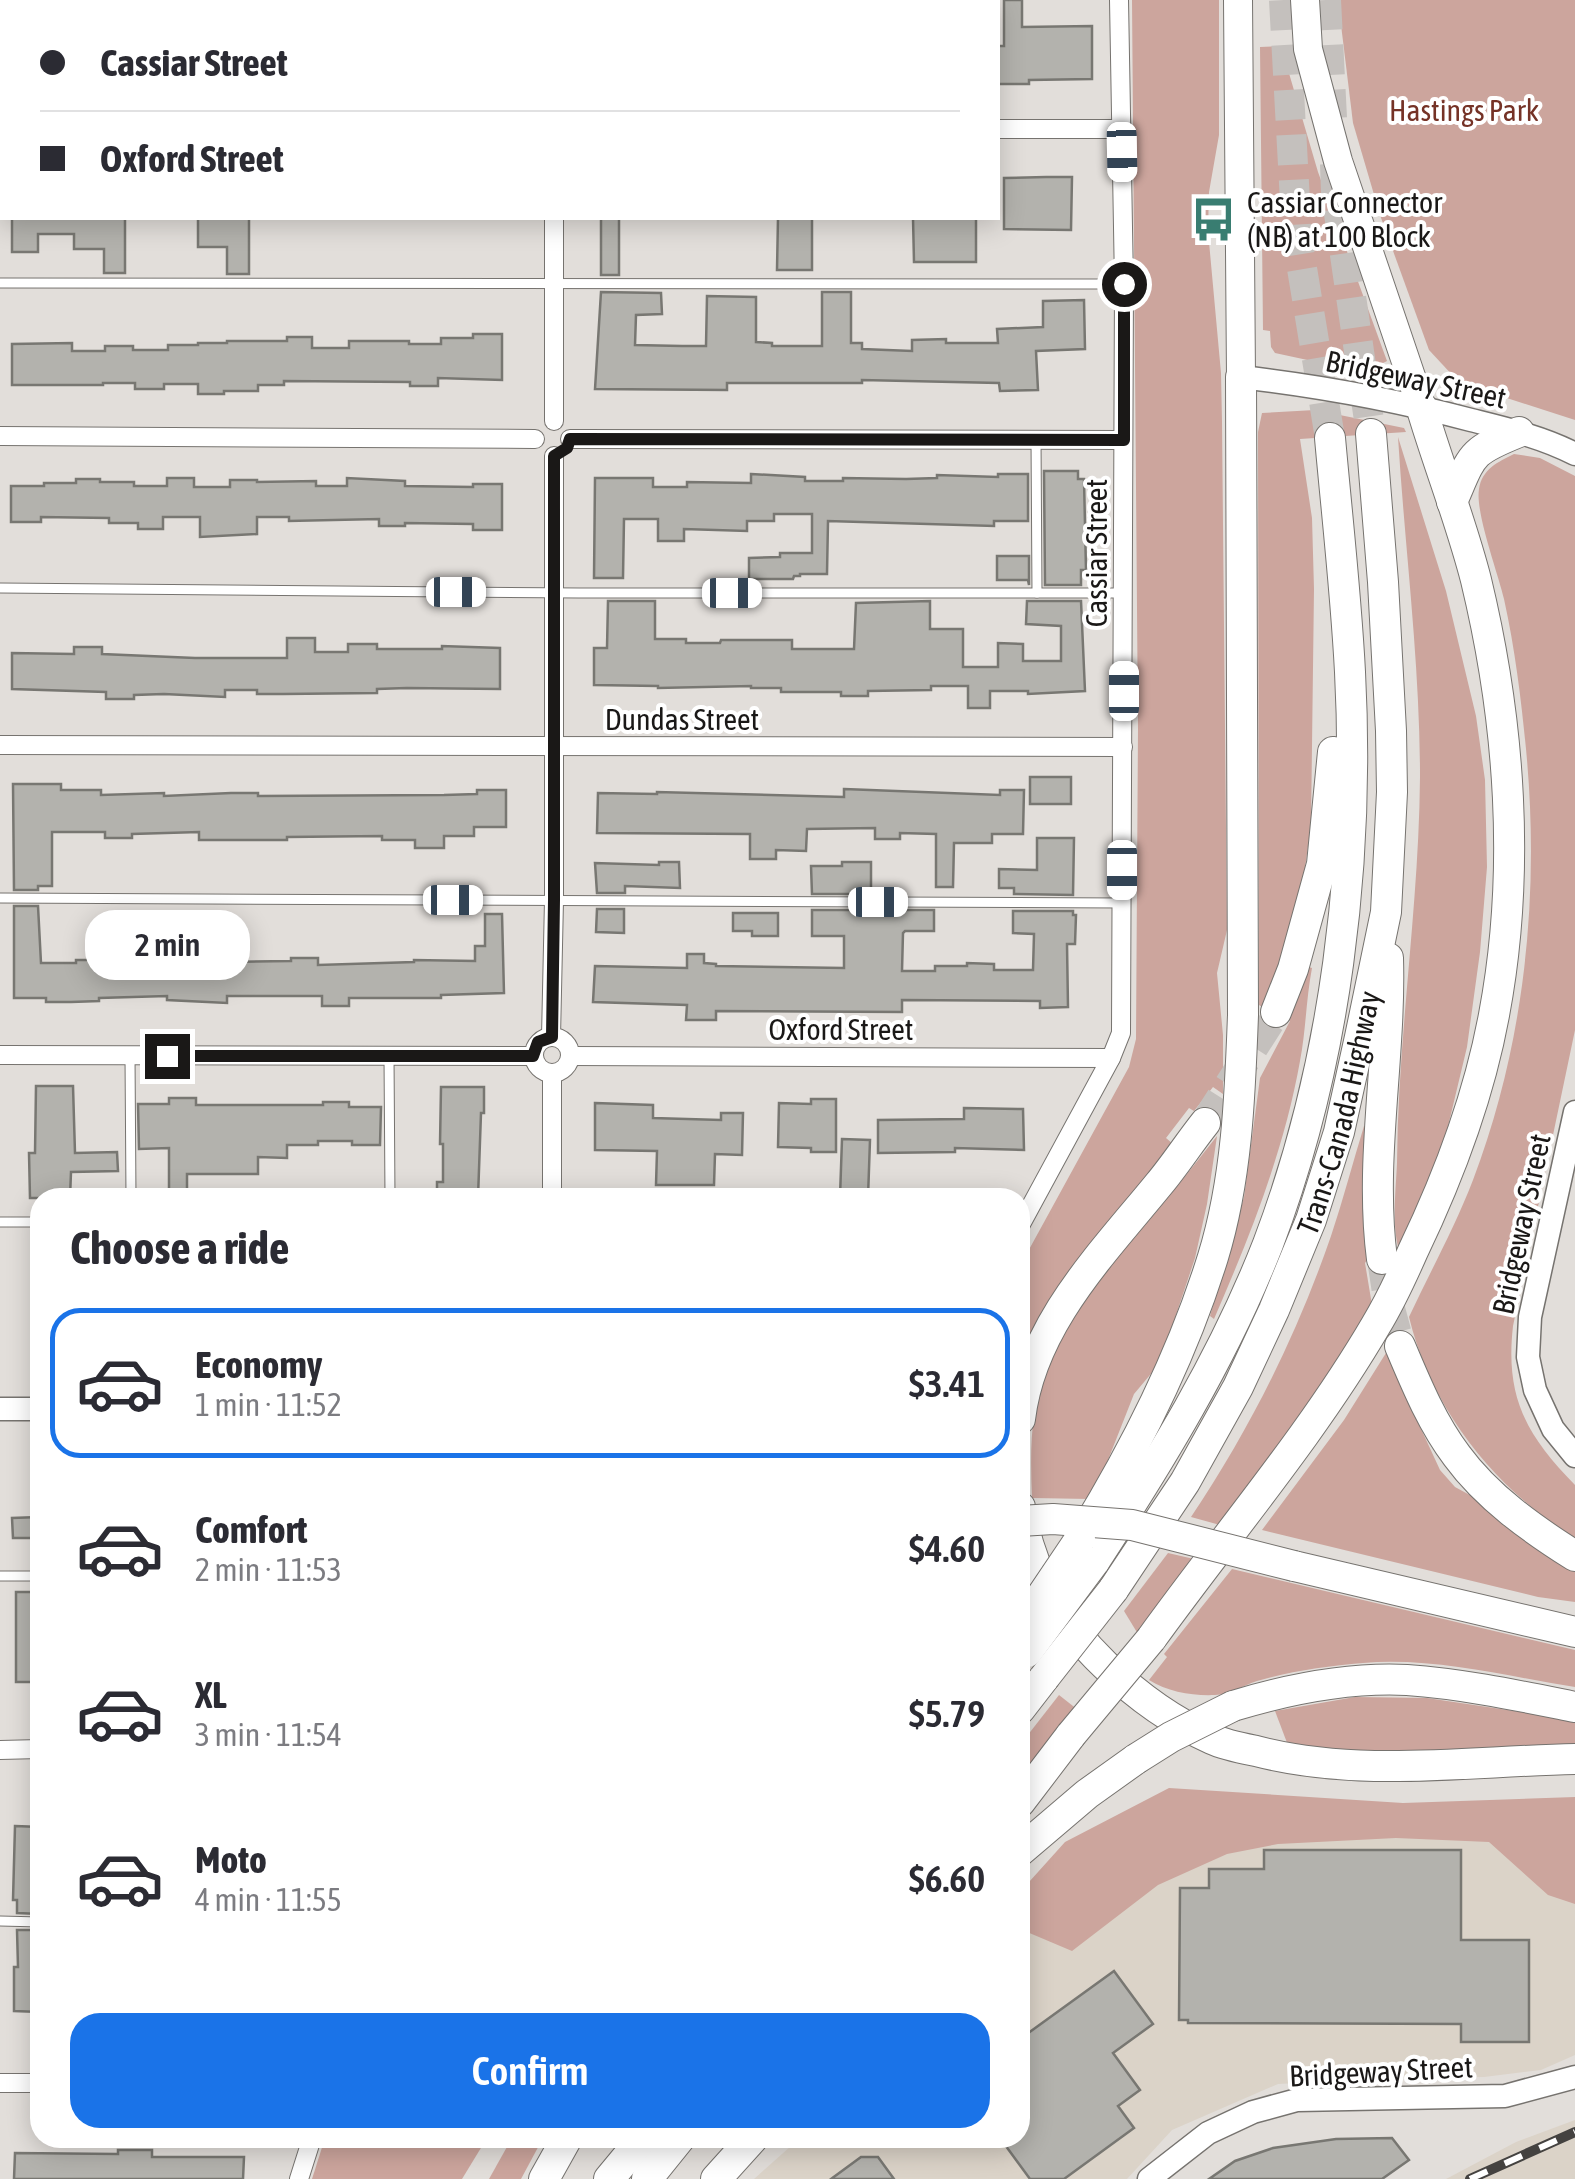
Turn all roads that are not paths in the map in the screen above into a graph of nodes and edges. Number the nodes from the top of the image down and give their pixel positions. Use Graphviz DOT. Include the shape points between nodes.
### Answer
graph roads {
  1 [pos="1119,0"];
  2 [pos="1238,0"];
  3 [pos="1293,0"];
  4 [pos="1305,0"];
  5 [pos="1308,49"];
  6 [pos="1000,129"];
  7 [pos="1122,129"];
  8 [pos="554,220"];
  9 [pos="0,283"];
  10 [pos="554,284"];
  11 [pos="1124,284"];
  12 [pos="1241,377"];
  13 [pos="1421,406"];
  14 [pos="554,422"];
  15 [pos="1519,432"];
  16 [pos="1370,434"];
  17 [pos="0,436"];
  18 [pos="1330,438"];
  19 [pos="535,439"];
  20 [pos="570,439"];
  21 [pos="1036,440"];
  22 [pos="1124,440"];
  23 [pos="1575,454"];
  24 [pos="554,456"];
  25 [pos="1452,502"];
  26 [pos="1343,585"];
  27 [pos="0,588"];
  28 [pos="554,592"];
  29 [pos="1037,593"];
  30 [pos="1124,593"];
  31 [pos="0,745"];
  32 [pos="554,746"];
  33 [pos="1123,747"];
  34 [pos="0,898"];
  35 [pos="554,900"];
  36 [pos="1122,903"];
  37 [pos="1386,912"];
  38 [pos="1276,1012"];
  39 [pos="552,1037"];
  40 [pos="0,1054"];
  41 [pos="130,1056"];
  42 [pos="389,1056"];
  43 [pos="533,1056"];
  44 [pos="570,1056"];
  45 [pos="1111,1058"];
  46 [pos="552,1074"];
  47 [pos="1574,1120"];
  48 [pos="1205,1123"];
  49 [pos="131,1188"];
  50 [pos="390,1188"];
  51 [pos="552,1188"];
  52 [pos="1030,1208"];
  53 [pos="0,1222"];
  54 [pos="30,1222"];
  55 [pos="1382,1259"];
  56 [pos="1400,1346"];
  57 [pos="1030,1375"];
  58 [pos="0,1409"];
  59 [pos="30,1409"];
  60 [pos="1575,1456"];
  61 [pos="1030,1520"];
  62 [pos="1087,1551"];
  63 [pos="1030,1552"];
  64 [pos="1575,1556"];
  65 [pos="0,1576"];
  66 [pos="30,1576"];
  67 [pos="1575,1632"];
  68 [pos="1030,1651"];
  69 [pos="1030,1652"];
  70 [pos="1575,1706"];
  71 [pos="30,1749"];
  72 [pos="0,1750"];
  73 [pos="1575,1759"];
  74 [pos="1030,1789"];
  75 [pos="1030,1842"];
  76 [pos="0,1921"];
  77 [pos="30,1922"];
  78 [pos="1575,2077"];
  79 [pos="0,2083"];
  80 [pos="30,2084"];
  81 [pos="309,2148"];
  82 [pos="562,2148"];
  83 [pos="635,2148"];
  84 [pos="672,2148"];
  85 [pos="743,2148"];
  86 [pos="300,2179"];
  87 [pos="544,2179"];
  88 [pos="610,2179"];
  89 [pos="646,2179"];
  90 [pos="716,2179"];
  91 [pos="1150,2179"];
  1 -- 7 [label="street, Cassiar Street"];
  2 -- 12 [label="main road"];
  3 -- 5 [label="main road"];
  4 -- 5 [label="main road"];
  5 -- 13 [label="main road" via="1338,161"];
  6 -- 7 [label="street"];
  7 -- 11 [label="street, Cassiar Street"];
  8 -- 10 [label="street"];
  9 -- 10 [label="lane"];
  10 -- 11 [label="lane"];
  10 -- 14 [label="street"];
  11 -- 22 [label="street, Cassiar Street"];
  12 -- 13 [label="street, Bridgeway Street"];
  12 -- 62 [label="highway" via="1243,1015 1230,1180 1189,1326"];
  13 -- 15 [label="street, Bridgeway Street"];
  13 -- 25 [label="highway"];
  14 -- 19 [label="street" via="539,428"];
  14 -- 20 [label="street"];
  15 -- 23 [label="street, Bridgeway Street"];
  15 -- 25 [label="highway" via="1475,452"];
  16 -- 37 [label="highway, Trans-Canada Highway" via="1391,731"];
  17 -- 19 [label="street"];
  18 -- 26 [label="highway, Trans-Canada Highway"];
  19 -- 24 [label="street" via="543,453"];
  20 -- 21 [label="street"];
  20 -- 24 [label="street"];
  21 -- 22 [label="street"];
  21 -- 29 [label="lane"];
  22 -- 30 [label="street, Cassiar Street"];
  24 -- 28 [label="street"];
  25 -- 74 [label="highway, bridge" via="1486,631 1508,778 1506,931 1476,1090 1436,1203 1348,1371 1151,1639"];
  26 -- 38 [label="highway" via="1322,864"];
  26 -- 62 [label="highway, Trans-Canada Highway" via="1352,796 1346,894 1313,1104 1267,1247 1228,1335 1151,1475"];
  27 -- 28 [label="lane"];
  28 -- 29 [label="lane"];
  28 -- 32 [label="street"];
  29 -- 30 [label="lane"];
  30 -- 33 [label="street, Cassiar Street"];
  31 -- 32 [label="street, Dundas Street"];
  32 -- 33 [label="street, Dundas Street"];
  32 -- 35 [label="street"];
  33 -- 36 [label="street, Cassiar Street"];
  34 -- 35 [label="lane"];
  35 -- 36 [label="lane"];
  35 -- 39 [label="street"];
  36 -- 45 [label="street, Cassiar Street" via="1121,1033"];
  37 -- 55 [label="highway"];
  37 -- 69 [label="highway, Trans-Canada Highway, bridge" via="1339,1132 1304,1238 1238,1387 1112,1590"];
  39 -- 43 [label="street" via="538,1042"];
  39 -- 44 [label="street" via="564,1042"];
  40 -- 41 [label="street"];
  41 -- 42 [label="street"];
  41 -- 49 [label="lane"];
  42 -- 43 [label="street"];
  42 -- 50 [label="lane"];
  43 -- 46 [label="street" via="538,1069"];
  44 -- 45 [label="street, Oxford Street"];
  44 -- 46 [label="street" via="566,1068"];
  45 -- 52 [label="street, Cassiar Street"];
  46 -- 51 [label="street"];
  47 -- 60 [label="street, Bridgeway Street" via="1530,1317 1528,1357 1552,1430"];
  48 -- 57 [label="highway" via="1070,1295"];
  53 -- 54 [label="lane"];
  56 -- 64 [label="highway" via="1457,1456 1486,1489"];
  58 -- 59 [label="street"];
  61 -- 67 [label="highway, bridge" via="1132,1525"];
  62 -- 68 [label="highway, Trans-Canada Highway, bridge"];
  63 -- 73 [label="highway" via="1062,1616 1092,1653 1164,1714 1215,1741 1314,1764"];
  65 -- 66 [label="lane"];
  70 -- 75 [label="highway, bridge" via="1406,1680 1272,1694 1171,1737"];
  71 -- 72 [label="street"];
  76 -- 77 [label="lane"];
  78 -- 91 [label="street, Bridgeway Street" via="1504,2096 1297,2100 1208,2133"];
  79 -- 80 [label="street"];
  81 -- 86 [label="street"];
  82 -- 87 [label="highway"];
  83 -- 88 [label="highway"];
  84 -- 89 [label="highway"];
  85 -- 90 [label="highway"];
}
